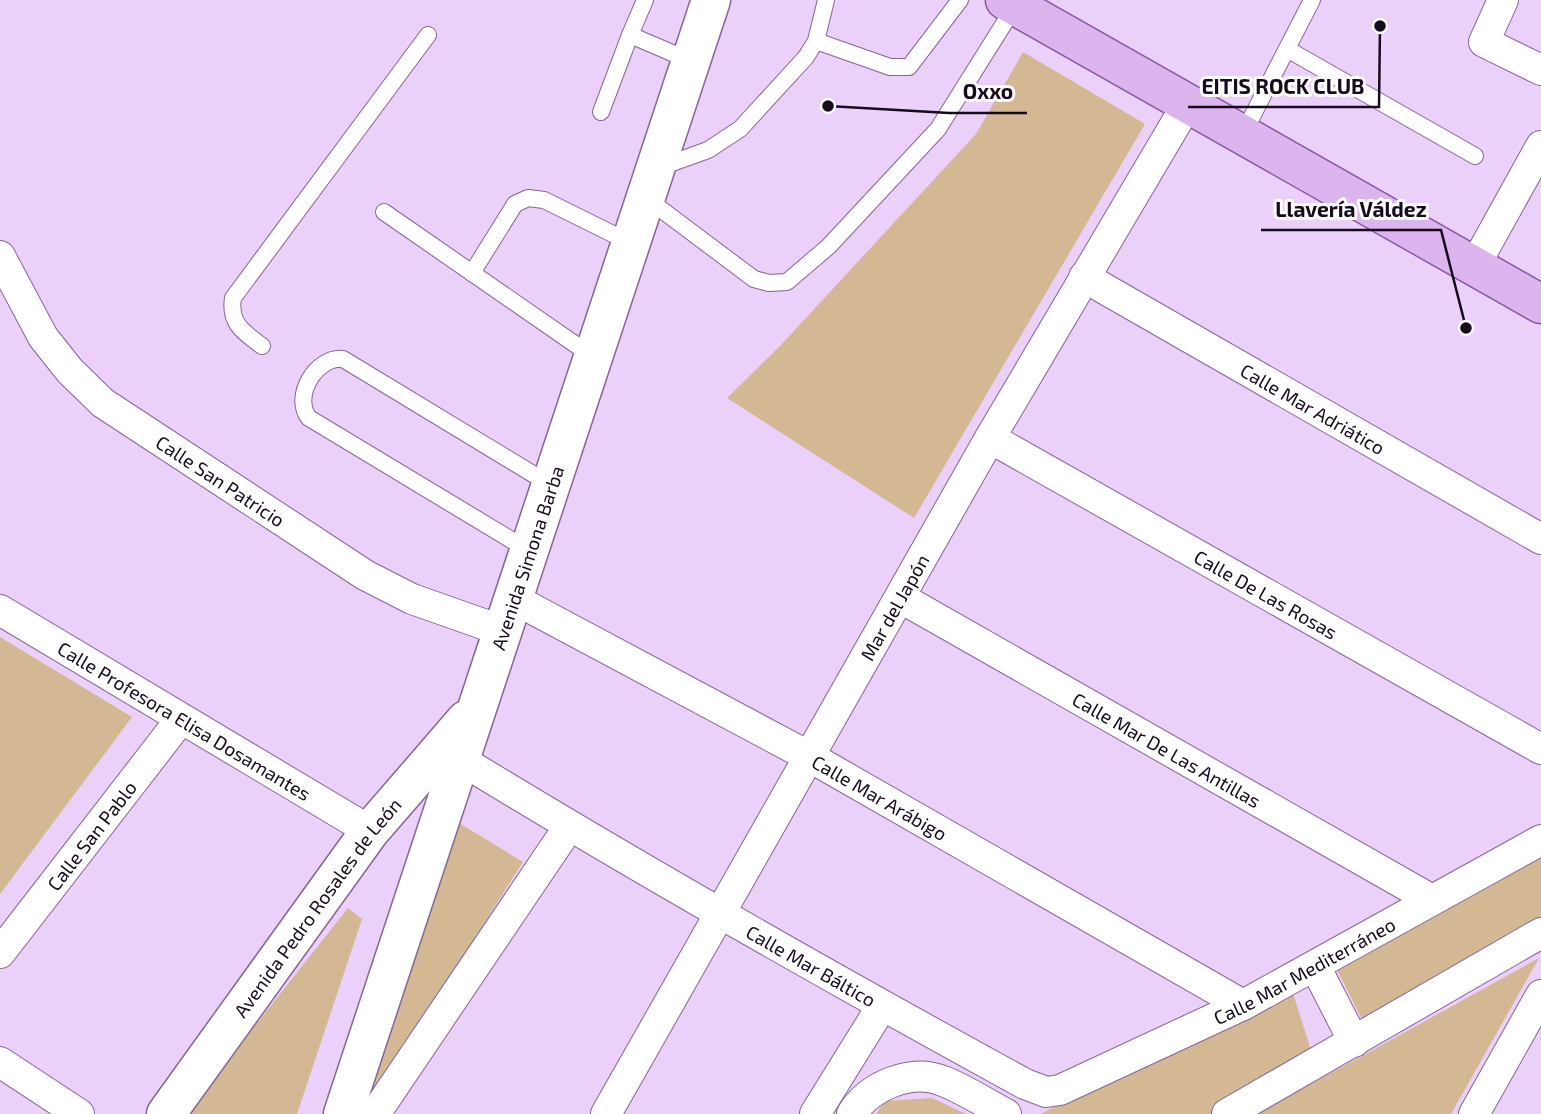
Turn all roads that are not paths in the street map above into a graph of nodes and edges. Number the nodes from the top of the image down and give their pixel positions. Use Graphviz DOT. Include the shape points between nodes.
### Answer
graph roads {
  1 [pos="645,0"];
  2 [pos="711,0"];
  3 [pos="826,0"];
  4 [pos="960,0"];
  5 [pos="1312,0"];
  6 [pos="1503,0"];
  7 [pos="1028,6"];
  8 [pos="428,34"];
  9 [pos="630,35"];
  10 [pos="816,41"];
  11 [pos="1287,49"];
  12 [pos="691,61"];
  13 [pos="1541,70"];
  14 [pos="1188,103"];
  15 [pos="601,112"];
  16 [pos="1243,134"];
  17 [pos="1541,146"];
  18 [pos="1475,156"];
  19 [pos="651,183"];
  20 [pos="384,212"];
  21 [pos="631,243"];
  22 [pos="0,256"];
  23 [pos="1475,265"];
  24 [pos="472,273"];
  25 [pos="1084,277"];
  26 [pos="1541,304"];
  27 [pos="262,346"];
  28 [pos="594,357"];
  29 [pos="990,438"];
  30 [pos="551,485"];
  31 [pos="1541,539"];
  32 [pos="530,551"];
  33 [pos="901,598"];
  34 [pos="0,610"];
  35 [pos="509,615"];
  36 [pos="477,708"];
  37 [pos="181,719"];
  38 [pos="1541,750"];
  39 [pos="810,757"];
  40 [pos="461,760"];
  41 [pos="568,828"];
  42 [pos="370,831"];
  43 [pos="1541,840"];
  44 [pos="1432,900"];
  45 [pos="718,912"];
  46 [pos="1541,933"];
  47 [pos="0,953"];
  48 [pos="1315,966"];
  49 [pos="1541,995"];
  50 [pos="1243,1005"];
  51 [pos="882,1006"];
  52 [pos="1354,1042"];
  53 [pos="0,1062"];
  54 [pos="1060,1090"];
  55 [pos="79,1114"];
  56 [pos="166,1114"];
  57 [pos="343,1114"];
  58 [pos="375,1114"];
  59 [pos="606,1114"];
  60 [pos="815,1114"];
  61 [pos="852,1114"];
  62 [pos="1006,1114"];
  63 [pos="1227,1114"];
  64 [pos="1474,1114"];
  1 -- 9 [label="lane"];
  2 -- 12 [label="main road, Avenida Simona Barba"];
  3 -- 10 [label="lane"];
  4 -- 10 [label="lane" via="909,67 891,67"];
  5 -- 11 [label="lane"];
  6 -- 13 [label="street" via="1484,42"];
  7 -- 14 [label="main road"];
  7 -- 19 [label="lane" via="938,130 829,246 787,282 754,279"];
  8 -- 27 [label="lane" via="233,298 236,326"];
  9 -- 12 [label="lane"];
  9 -- 15 [label="lane"];
  10 -- 19 [label="lane" via="740,130"];
  11 -- 16 [label="lane"];
  11 -- 18 [label="lane"];
  12 -- 19 [label="main road, Avenida Simona Barba"];
  14 -- 16 [label="main road"];
  14 -- 25 [label="street, Mar del Japón"];
  16 -- 23 [label="main road"];
  17 -- 23 [label="street"];
  19 -- 21 [label="main road, Avenida Simona Barba"];
  20 -- 24 [label="lane"];
  21 -- 24 [label="lane" via="544,200 528,198 515,204"];
  21 -- 28 [label="main road, Avenida Simona Barba"];
  22 -- 35 [label="street, Calle San Patricio" via="43,337 103,403 365,575 412,599"];
  23 -- 26 [label="main road"];
  24 -- 28 [label="lane"];
  25 -- 29 [label="street, Mar del Japón"];
  25 -- 31 [label="street, Calle Mar Adriático"];
  28 -- 30 [label="main road, Avenida Simona Barba"];
  29 -- 33 [label="street, Mar del Japón"];
  29 -- 38 [label="street, Calle De Las Rosas"];
  30 -- 32 [label="main road, Avenida Simona Barba"];
  30 -- 32 [label="lane" via="342,359 332,358 306,377 302,409 309,418"];
  32 -- 35 [label="main road, Avenida Simona Barba"];
  33 -- 39 [label="street, Mar del Japón"];
  33 -- 44 [label="street, Calle Mar De Las Antillas"];
  34 -- 37 [label="street, Calle Profesora Elisa Dosamantes"];
  35 -- 36 [label="main road, Avenida Simona Barba"];
  35 -- 39 [label="street, Calle Mar Arábigo"];
  36 -- 40 [label="main road, Avenida Simona Barba"];
  36 -- 42 [label="main road, Avenida Pedro Rosales de León"];
  37 -- 42 [label="street, Calle Profesora Elisa Dosamantes"];
  37 -- 47 [label="street, Calle San Pablo"];
  39 -- 45 [label="street, Mar del Japón"];
  39 -- 50 [label="street, Calle Mar Arábigo"];
  40 -- 41 [label="street, Calle Mar Báltico"];
  40 -- 57 [label="main road, Avenida Simona Barba"];
  41 -- 45 [label="street, Calle Mar Báltico"];
  41 -- 58 [label="street"];
  42 -- 56 [label="main road, Avenida Pedro Rosales de León"];
  43 -- 44 [label="street, Calle Mar Mediterráneo"];
  44 -- 48 [label="street, Calle Mar Mediterráneo"];
  45 -- 51 [label="street, Calle Mar Báltico"];
  45 -- 59 [label="street, Mar del Japón"];
  46 -- 52 [label="street"];
  48 -- 50 [label="street, Calle Mar Mediterráneo"];
  48 -- 52 [label="street"];
  49 -- 64 [label="street"];
  50 -- 54 [label="street, Calle Mar Mediterráneo"];
  51 -- 54 [label="street, Calle Mar Báltico" via="1025,1084 1046,1092"];
  51 -- 60 [label="street"];
  52 -- 63 [label="street"];
  53 -- 55 [label="street"];
  61 -- 62 [label="street" via="884,1085 911,1077 940,1079"];
}
